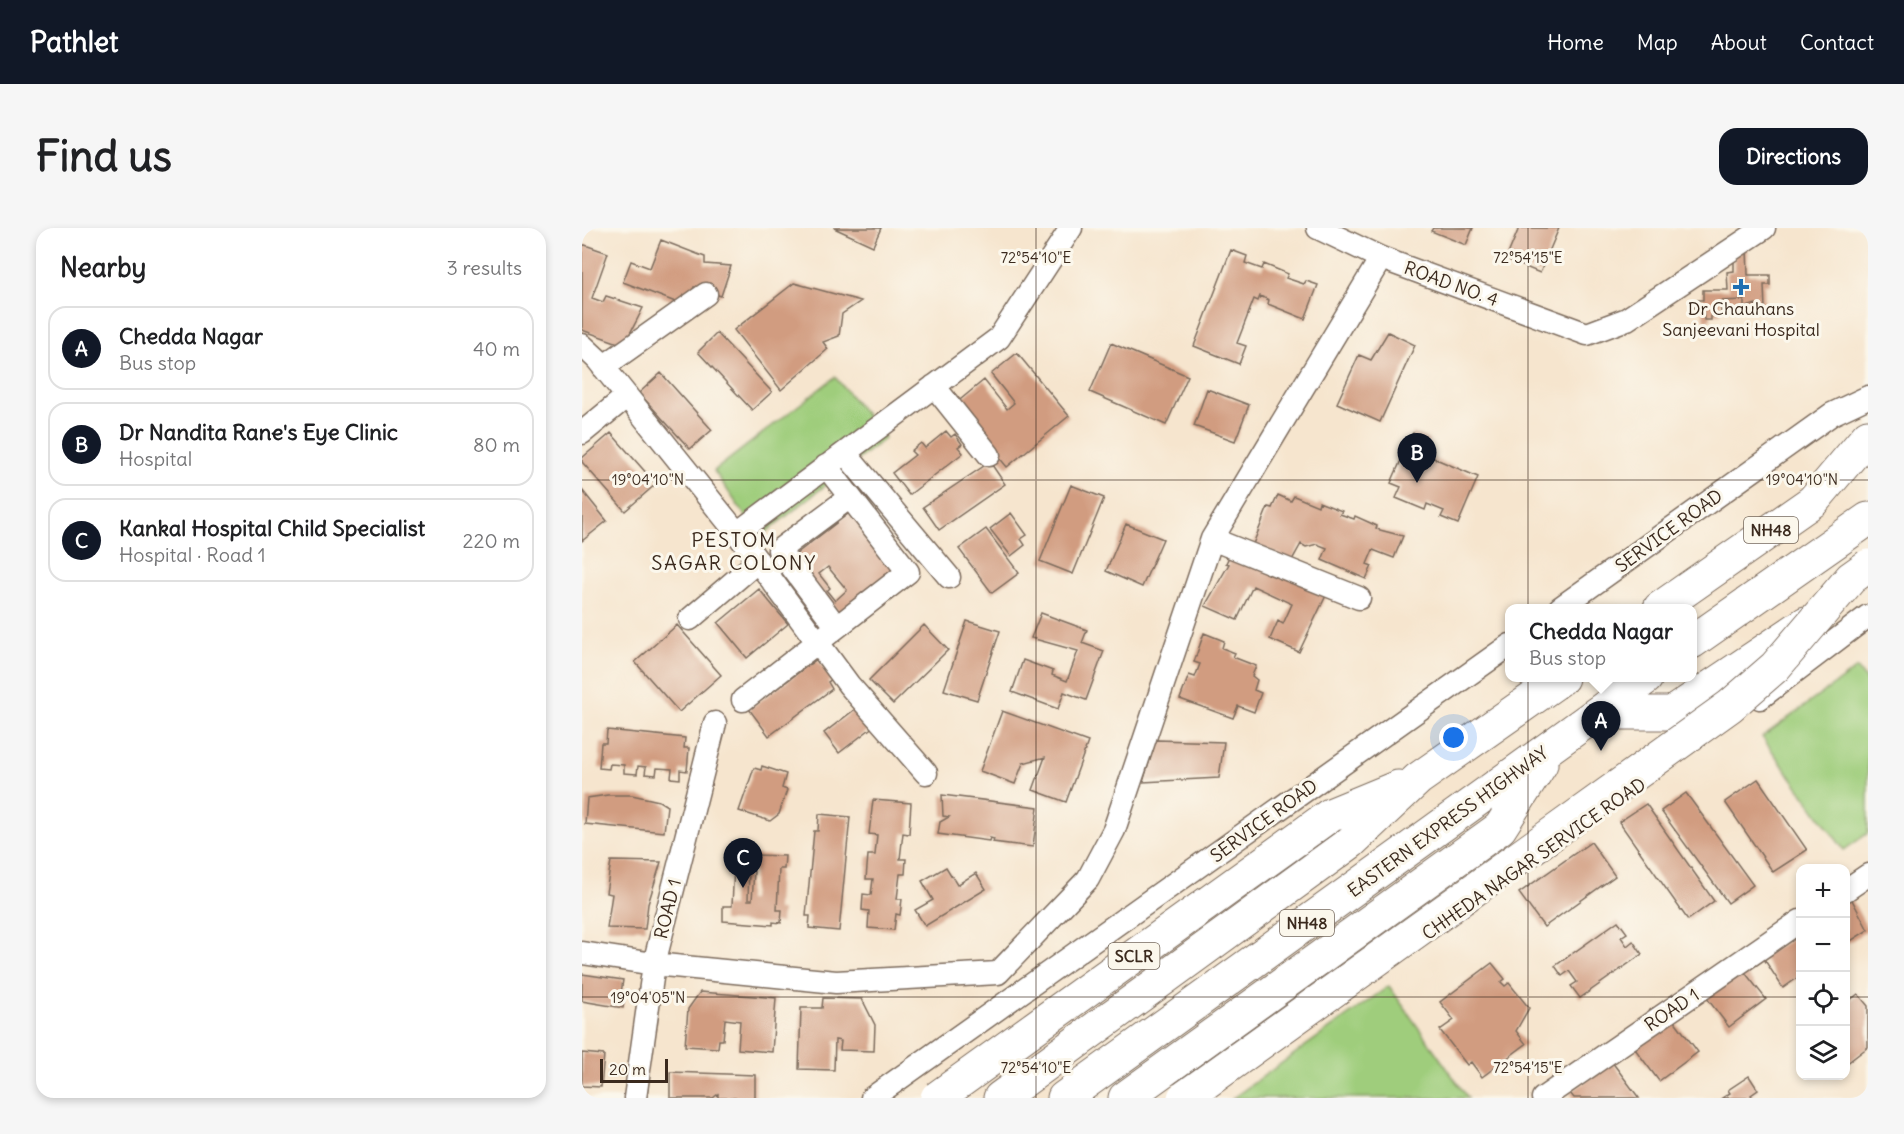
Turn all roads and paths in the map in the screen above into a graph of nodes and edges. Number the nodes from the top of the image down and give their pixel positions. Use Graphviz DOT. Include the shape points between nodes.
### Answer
graph roads {
  1 [pos="1071,228"];
  2 [pos="1318,228"];
  3 [pos="1764,228"];
  4 [pos="1381,258"];
  5 [pos="706,294"];
  6 [pos="582,345"];
  7 [pos="603,367"];
  8 [pos="934,386"];
  9 [pos="627,396"];
  10 [pos="1868,397"];
  11 [pos="582,433"];
  12 [pos="1868,436"];
  13 [pos="844,453"];
  14 [pos="989,454"];
  15 [pos="826,466"];
  16 [pos="850,497"];
  17 [pos="1868,519"];
  18 [pos="736,533"];
  19 [pos="1212,539"];
  20 [pos="758,561"];
  21 [pos="1868,566"];
  22 [pos="949,577"];
  23 [pos="1868,582"];
  24 [pos="1359,598"];
  25 [pos="1567,604"];
  26 [pos="1667,604"];
  27 [pos="1868,616"];
  28 [pos="690,619"];
  29 [pos="836,626"];
  30 [pos="1697,639"];
  31 [pos="818,640"];
  32 [pos="1505,648"];
  33 [pos="1556,682"];
  34 [pos="1641,682"];
  35 [pos="743,700"];
  36 [pos="1599,713"];
  37 [pos="715,723"];
  38 [pos="1551,748"];
  39 [pos="926,773"];
  40 [pos="1418,779"];
  41 [pos="1868,875"];
  42 [pos="1850,887"];
  43 [pos="1796,924"];
  44 [pos="582,952"];
  45 [pos="654,964"];
  46 [pos="998,973"];
  47 [pos="1019,996"];
  48 [pos="635,1098"];
  49 [pos="873,1098"];
  50 [pos="937,1098"];
  51 [pos="1000,1098"];
  52 [pos="1064,1098"];
  53 [pos="1125,1098"];
  54 [pos="1184,1098"];
  55 [pos="1198,1098"];
  56 [pos="1543,1098"];
  1 -- 8 [label="street" via="999,338"];
  2 -- 4 [label="street, ROAD NO. 4"];
  3 -- 4 [label="street, ROAD NO. 4" via="1627,319 1587,334"];
  4 -- 19 [label="street"];
  5 -- 7 [label="street"];
  6 -- 7 [label="street"];
  7 -- 9 [label="street"];
  8 -- 13 [label="street"];
  8 -- 14 [label="street"];
  9 -- 11 [label="street"];
  9 -- 18 [label="street"];
  10 -- 25 [label="street, SERVICE ROAD" via="1832,414"];
  12 -- 26 [label="highway, NH48" via="1813,501"];
  13 -- 15 [label="street"];
  13 -- 22 [label="street"];
  15 -- 16 [label="street"];
  15 -- 18 [label="street"];
  16 -- 29 [label="street" via="779,550"];
  16 -- 29 [label="street" via="908,572"];
  17 -- 30 [label="highway, NH48"];
  18 -- 20 [label="street"];
  19 -- 24 [label="street"];
  19 -- 46 [label="street" via="1114,830 1088,879"];
  20 -- 28 [label="street"];
  20 -- 31 [label="street"];
  21 -- 54 [label="highway, bridge" via="1851,578 1775,667 1730,706"];
  23 -- 36 [label="highway" via="1672,713"];
  27 -- 55 [label="street, CHHEDA NAGAR SERVICE ROAD" via="1794,674"];
  29 -- 31 [label="street"];
  31 -- 35 [label="street"];
  31 -- 39 [label="street" via="849,685"];
  32 -- 47 [label="street, SERVICE ROAD"];
  33 -- 40 [label="highway, NH48"];
  34 -- 36 [label="highway, NH48"];
  36 -- 38 [label="highway, EASTERN EXPRESS HIGHWAY / NH48"];
  37 -- 45 [label="street, ROAD 1"];
  38 -- 52 [label="highway, EASTERN EXPRESS HIGHWAY / NH48"];
  38 -- 53 [label="highway" via="1500,828"];
  40 -- 50 [label="highway, SCLR, bridge" via="1330,815"];
  40 -- 51 [label="highway, NH48" via="1351,842"];
  41 -- 42 [label="street"];
  43 -- 56 [label="street, ROAD 1"];
  44 -- 45 [label="street"];
  45 -- 46 [label="street" via="836,982"];
  45 -- 48 [label="street, ROAD 1"];
  46 -- 47 [label="street"];
  47 -- 49 [label="street, SERVICE ROAD"];
}
